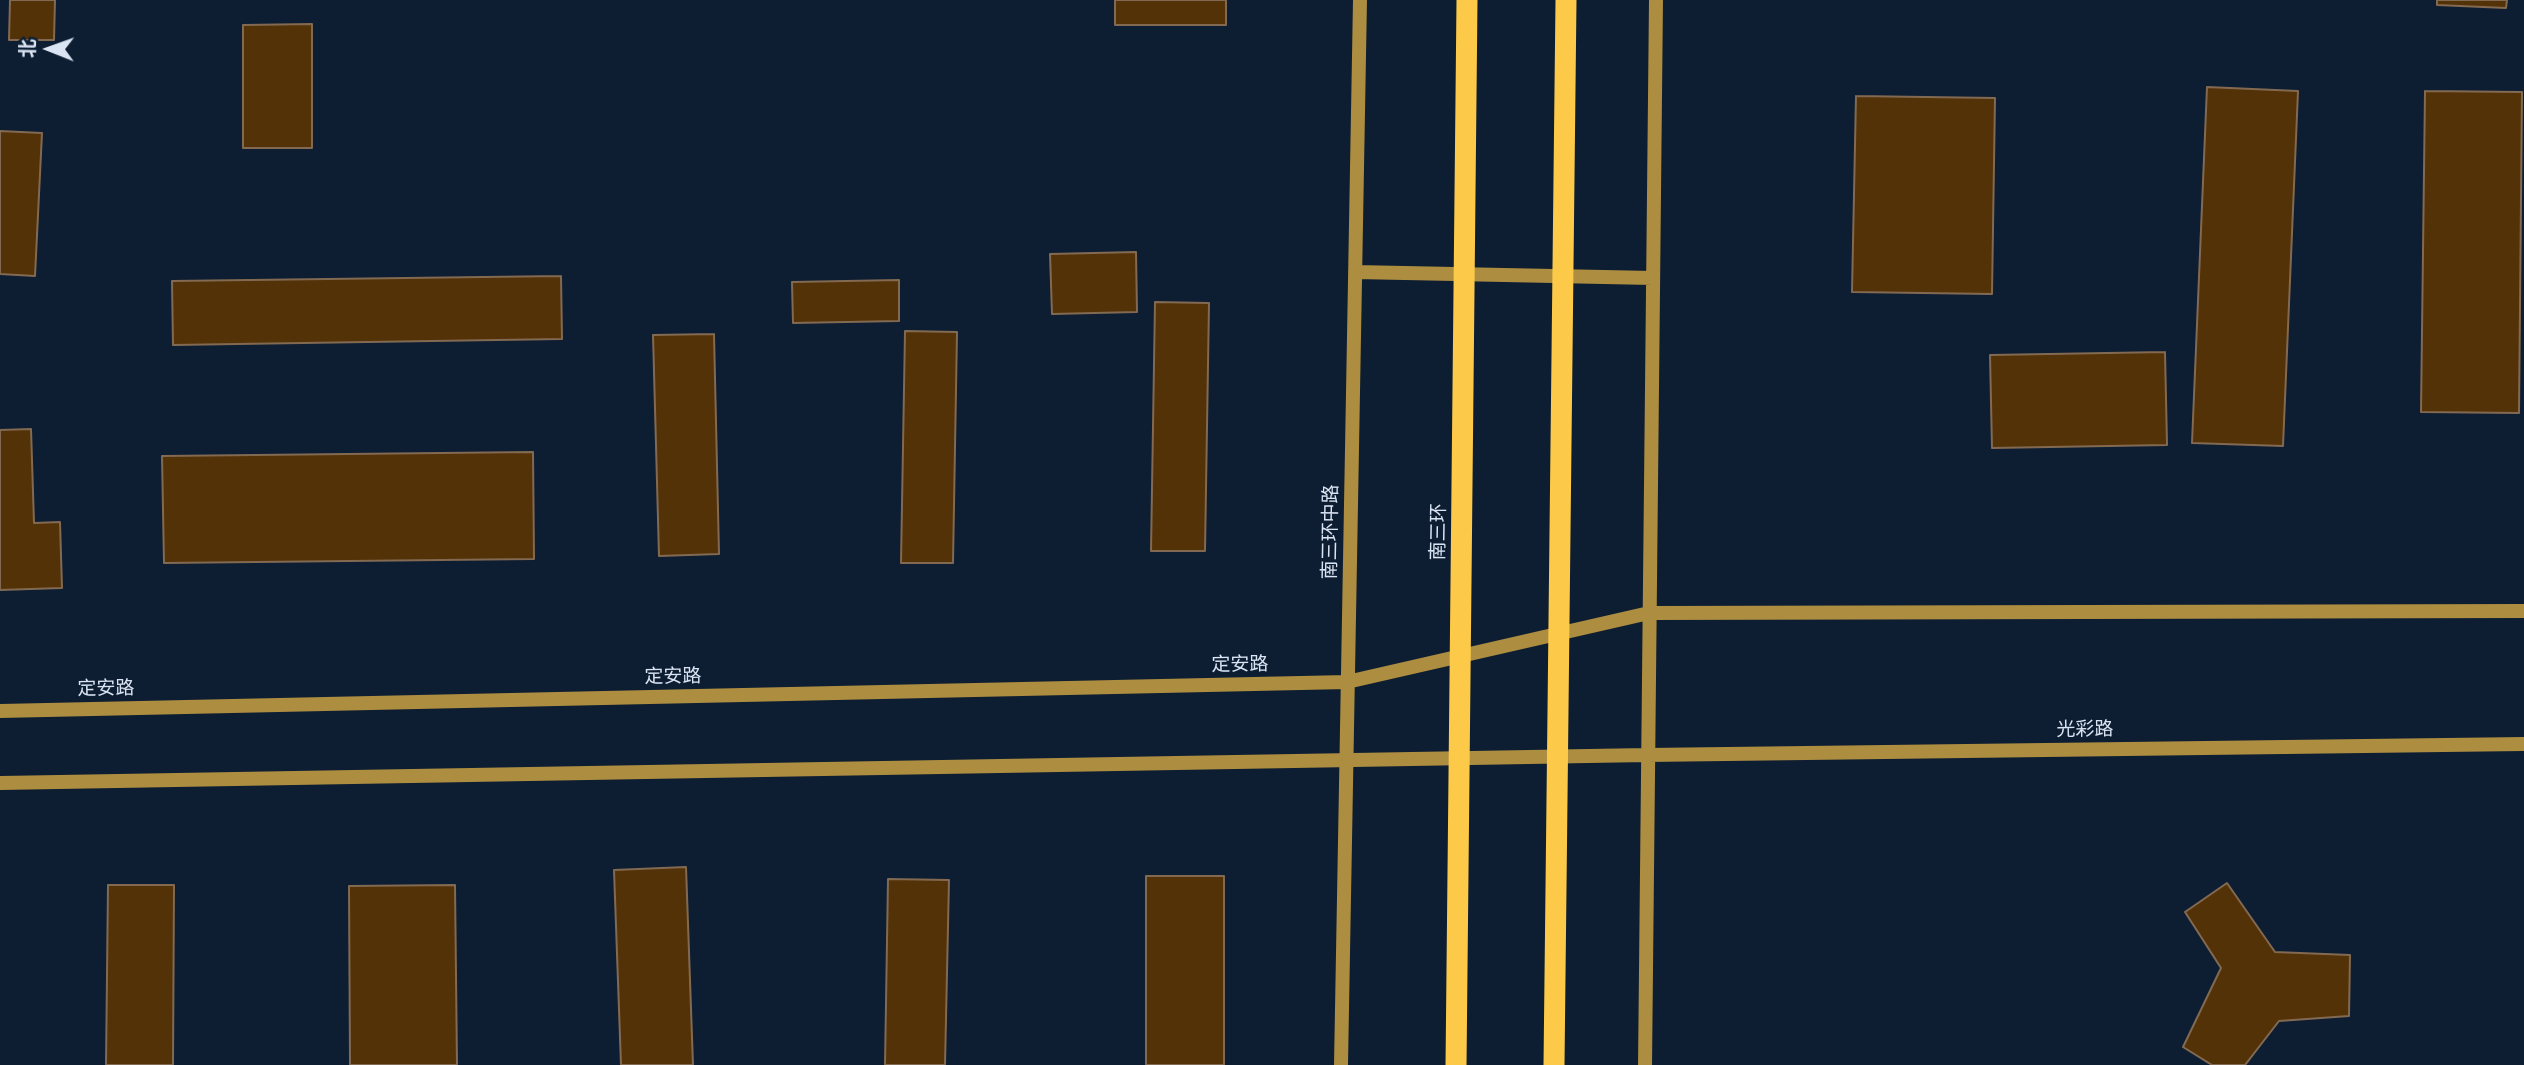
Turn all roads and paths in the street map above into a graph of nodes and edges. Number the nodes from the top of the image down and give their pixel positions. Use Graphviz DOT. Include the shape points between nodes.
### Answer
graph roads {
  1 [pos="1360,0"];
  2 [pos="1467,0"];
  3 [pos="1566,0"];
  4 [pos="1656,0"];
  5 [pos="1355,272"];
  6 [pos="1653,278"];
  7 [pos="2524,611"];
  8 [pos="1649,613"];
  9 [pos="1347,682"];
  10 [pos="0,711"];
  11 [pos="2524,744"];
  12 [pos="1647,755"];
  13 [pos="1346,760"];
  14 [pos="0,783"];
  15 [pos="1341,1065"];
  16 [pos="1455,1065"];
  17 [pos="1554,1065"];
  18 [pos="1645,1065"];
  1 -- 5 [label="street, 南三环中路"];
  2 -- 16 [label="highway, 南三环"];
  3 -- 17 [label="highway"];
  4 -- 6 [label="street"];
  5 -- 6 [label="street"];
  5 -- 9 [label="street, 南三环中路"];
  6 -- 8 [label="street"];
  7 -- 8 [label="street"];
  8 -- 9 [label="street, 定安路"];
  8 -- 12 [label="street"];
  9 -- 10 [label="street, 定安路"];
  9 -- 13 [label="street, 南三环中路"];
  11 -- 12 [label="street, 光彩路"];
  12 -- 13 [label="street, 光彩路"];
  12 -- 18 [label="street"];
  13 -- 14 [label="street"];
  13 -- 15 [label="street, 南三环中路"];
}
